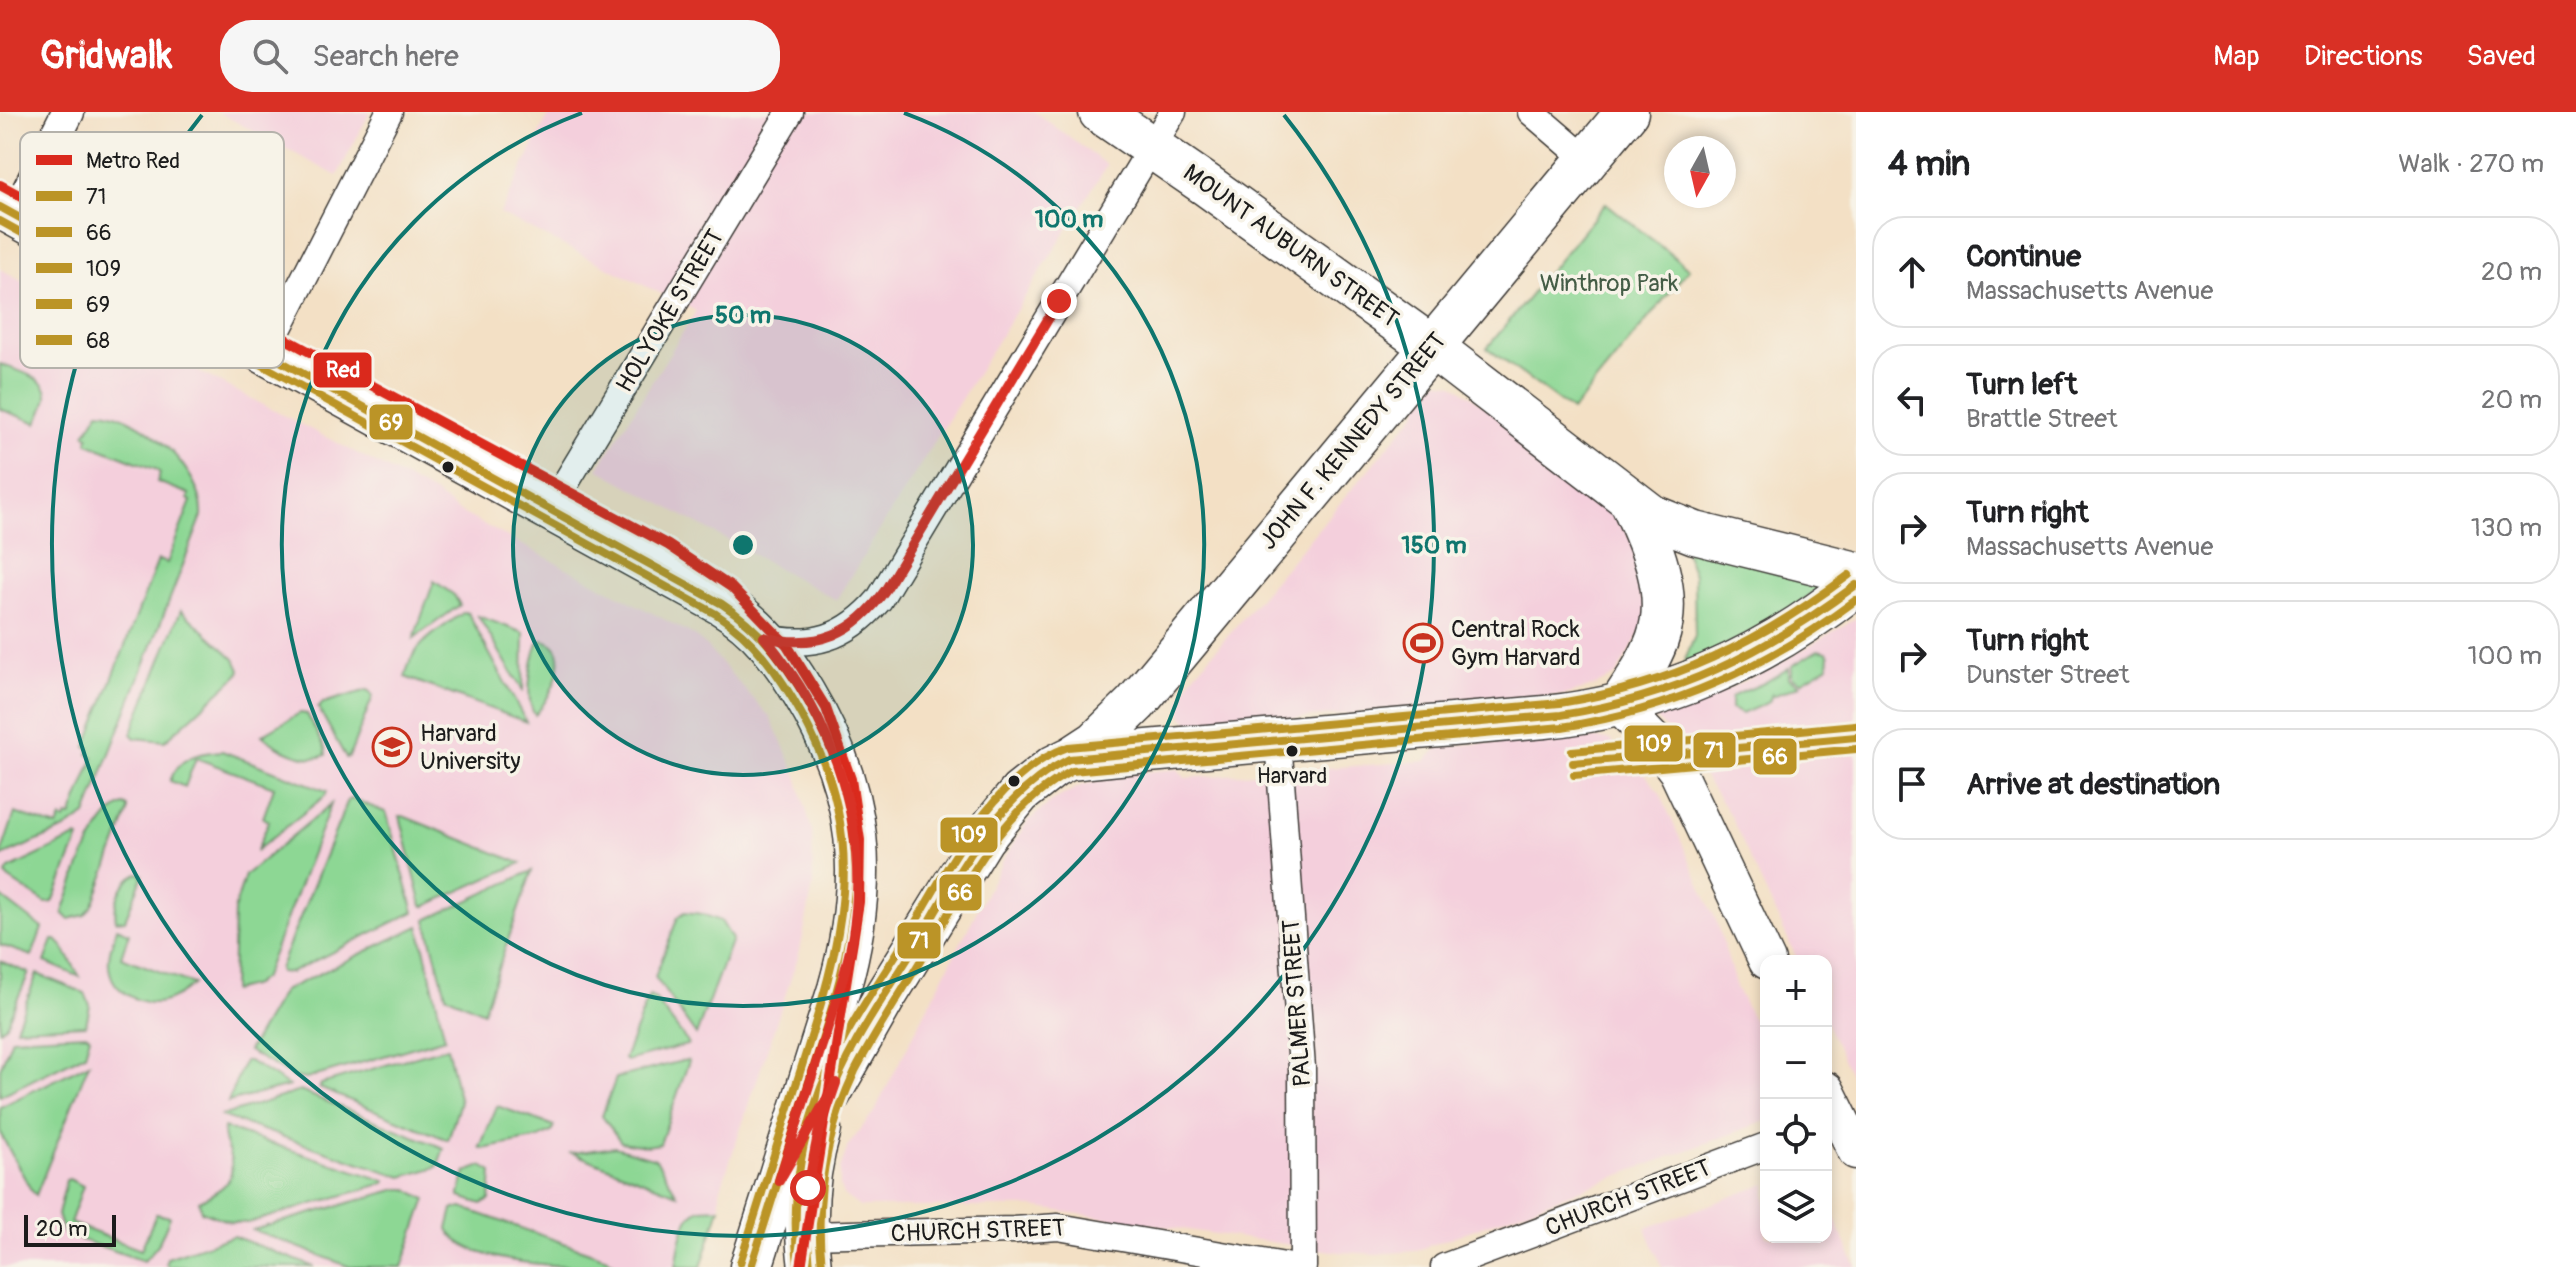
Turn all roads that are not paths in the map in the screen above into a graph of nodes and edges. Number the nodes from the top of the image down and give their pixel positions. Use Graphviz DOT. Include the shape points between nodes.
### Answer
graph roads {
  1 [pos="68,112"];
  2 [pos="389,112"];
  3 [pos="790,112"];
  4 [pos="1100,112"];
  5 [pos="1531,112"];
  6 [pos="1627,112"];
  7 [pos="1162,129"];
  8 [pos="56,132"];
  9 [pos="1587,160"];
  10 [pos="20,191"];
  11 [pos="8,211"];
  12 [pos="284,318"];
  13 [pos="1432,347"];
  14 [pos="284,363"];
  15 [pos="1631,501"];
  16 [pos="550,509"];
  17 [pos="1856,573"];
  18 [pos="1856,585"];
  19 [pos="764,637"];
  20 [pos="1619,706"];
  21 [pos="1278,740"];
  22 [pos="1069,759"];
  23 [pos="1764,955"];
  24 [pos="836,1083"];
  25 [pos="1832,1113"];
  26 [pos="1760,1148"];
  27 [pos="1856,1151"];
  28 [pos="779,1181"];
  29 [pos="808,1251"];
  30 [pos="751,1267"];
  31 [pos="1291,1267"];
  32 [pos="1303,1267"];
  33 [pos="1444,1267"];
  1 -- 8 [label="street"];
  2 -- 12 [label="street"];
  3 -- 16 [label="street, HOLYOKE STREET"];
  4 -- 7 [label="main road, MOUNT AUBURN STREET"];
  5 -- 9 [label="street"];
  6 -- 9 [label="main road, JOHN F. KENNEDY STREET"];
  7 -- 13 [label="main road, MOUNT AUBURN STREET"];
  7 -- 19 [label="street" via="879,600 855,623 825,639 796,643"];
  9 -- 13 [label="main road, JOHN F. KENNEDY STREET"];
  10 -- 11 [label="street"];
  13 -- 15 [label="main road, MOUNT AUBURN STREET"];
  13 -- 22 [label="main road, JOHN F. KENNEDY STREET" via="1136,703 1096,742"];
  14 -- 16 [label="main road"];
  15 -- 17 [label="main road, MOUNT AUBURN STREET" via="1677,527"];
  15 -- 20 [label="main road, MOUNT AUBURN STREET" via="1657,563 1662,607 1653,648"];
  16 -- 19 [label="main road" via="726,607"];
  18 -- 20 [label="main road" via="1747,657"];
  19 -- 28 [label="main road" via="830,740 853,815 857,870 849,955"];
  20 -- 21 [label="main road"];
  20 -- 23 [label="main road" via="1677,771"];
  21 -- 22 [label="main road"];
  21 -- 32 [label="street, PALMER STREET" via="1302,1068"];
  22 -- 24 [label="main road, JOHN F. KENNEDY STREET" via="1035,780 992,825"];
  24 -- 28 [label="main road"];
  24 -- 29 [label="main road" via="813,1157 806,1213"];
  25 -- 27 [label="main road"];
  26 -- 33 [label="street, CHURCH STREET"];
  28 -- 30 [label="main road"];
  29 -- 31 [label="street, CHURCH STREET" via="1058,1227"];
}
